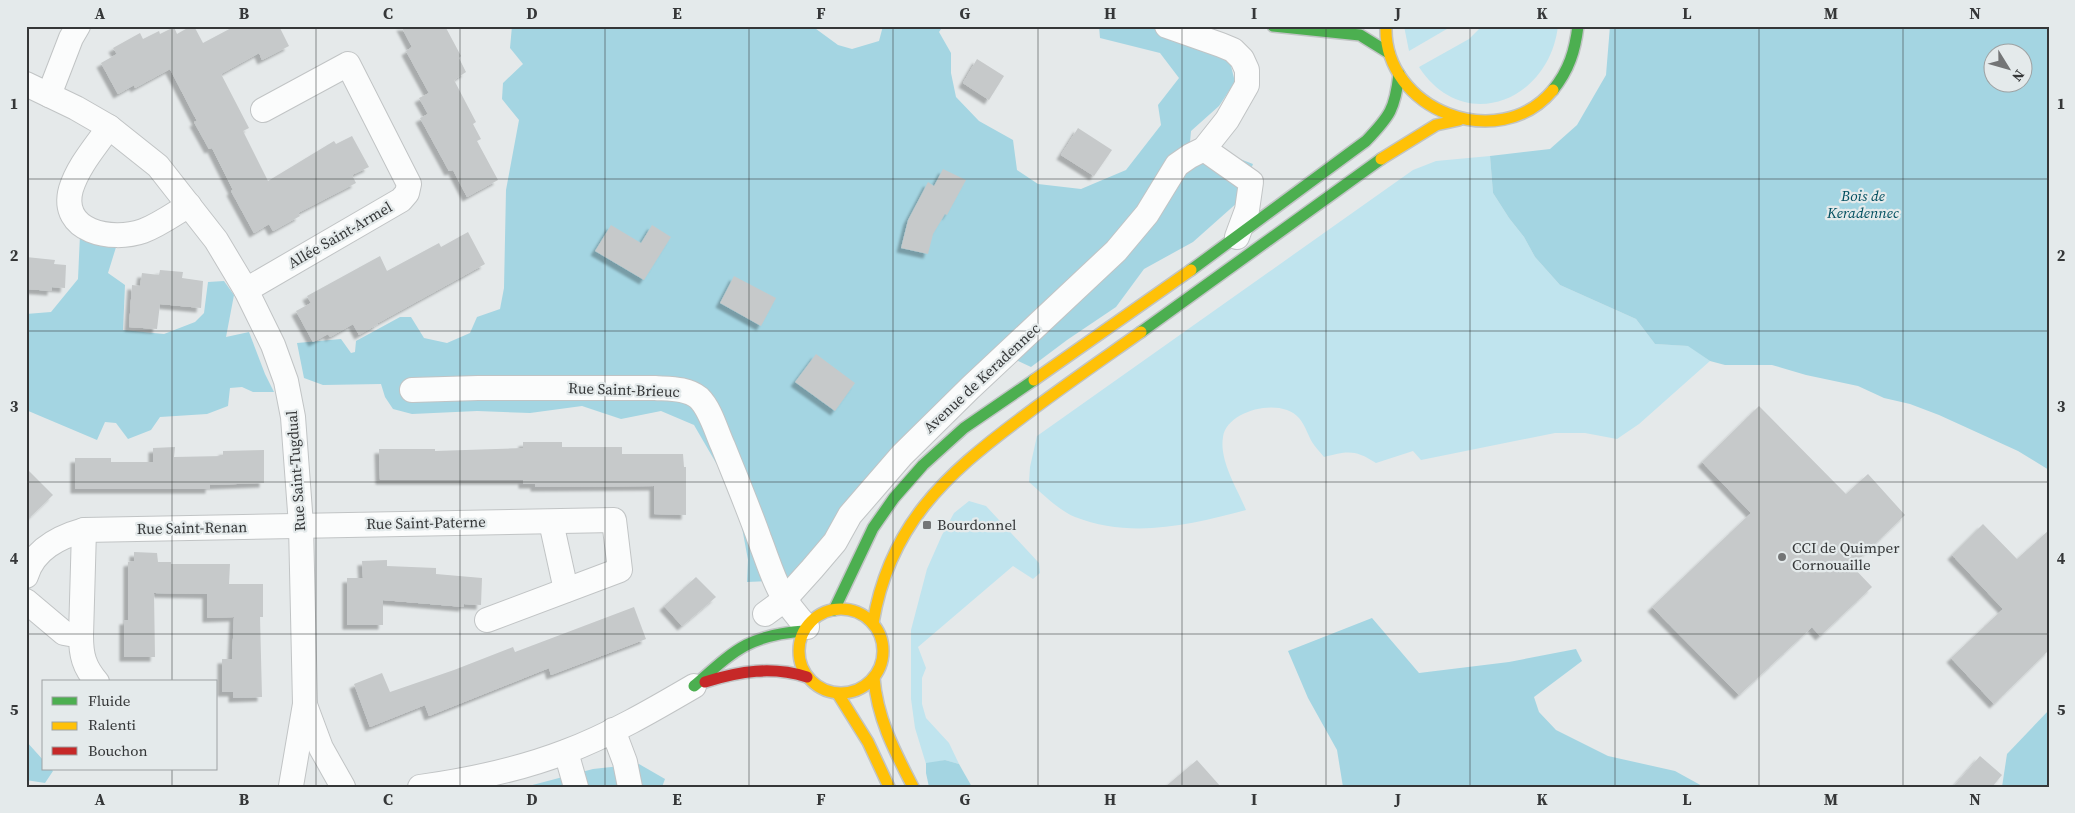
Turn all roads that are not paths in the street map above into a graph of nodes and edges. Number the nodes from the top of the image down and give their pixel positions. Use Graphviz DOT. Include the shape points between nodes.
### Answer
graph roads {
  1 [pos="78,26"];
  2 [pos="1166,26"];
  3 [pos="1273,26"];
  4 [pos="1386,26"];
  5 [pos="1578,26"];
  6 [pos="1389,53"];
  7 [pos="1398,74"];
  8 [pos="26,84"];
  9 [pos="49,95"];
  10 [pos="263,110"];
  11 [pos="1459,120"];
  12 [pos="109,127"];
  13 [pos="1204,149"];
  14 [pos="190,205"];
  15 [pos="1237,237"];
  16 [pos="246,290"];
  17 [pos="412,390"];
  18 [pos="551,522"];
  19 [pos="301,525"];
  20 [pos="84,530"];
  21 [pos="26,576"];
  22 [pos="566,590"];
  23 [pos="784,600"];
  24 [pos="26,601"];
  25 [pos="834,610"];
  26 [pos="765,614"];
  27 [pos="488,620"];
  28 [pos="873,623"];
  29 [pos="805,629"];
  30 [pos="81,636"];
  31 [pos="807,676"];
  32 [pos="874,678"];
  33 [pos="96,680"];
  34 [pos="694,686"];
  35 [pos="838,694"];
  36 [pos="305,704"];
  37 [pos="613,730"];
  38 [pos="566,752"];
  39 [pos="292,786"];
  40 [pos="273,787"];
  41 [pos="303,787"];
  42 [pos="343,787"];
  43 [pos="420,787"];
  44 [pos="576,787"];
  45 [pos="630,787"];
  46 [pos="889,787"];
  47 [pos="913,787"];
  1 -- 9 [label="street"];
  2 -- 13 [label="street, Avenue de Keradennec" via="1233,50 1247,70 1247,85 1227,120"];
  3 -- 6 [label="street" via="1360,36"];
  4 -- 6 [label="street"];
  5 -- 11 [label="street" via="1576,50 1564,77 1544,99 1519,115 1489,122"];
  6 -- 7 [label="street"];
  7 -- 11 [label="street" via="1428,105"];
  7 -- 15 [label="street" via="1396,99 1385,121 1366,141"];
  8 -- 9 [label="street, Rue Saint-Tugdual"];
  9 -- 12 [label="street, Rue Saint-Tugdual"];
  10 -- 16 [label="street, Allée Saint-Armel" via="348,64 409,184 401,200"];
  11 -- 28 [label="street" via="1436,125 1420,133 1370,167 1060,388 963,463 923,508 899,546 878,593"];
  12 -- 14 [label="street, Rue Saint-Tugdual" via="158,166"];
  12 -- 14 [label="street" via="84,163 70,191 69,203 77,222 98,233 134,233 156,225"];
  13 -- 15 [label="street" via="1251,182 1249,202"];
  13 -- 23 [label="street, Avenue de Keradennec" via="1177,165 1147,214 1116,251 902,455"];
  14 -- 16 [label="street, Rue Saint-Tugdual"];
  15 -- 25 [label="street" via="964,428 941,449 894,498 873,528"];
  16 -- 19 [label="street, Rue Saint-Tugdual" via="273,345 290,398 296,436"];
  17 -- 23 [label="street, Rue Saint-Brieuc" via="656,388 690,392 700,399 708,412 773,581"];
  18 -- 19 [label="street, Rue Saint-Paterne"];
  18 -- 22 [label="street"];
  18 -- 22 [label="street, Rue Saint-Paterne" via="614,520 620,570"];
  19 -- 20 [label="street, Rue Saint-Renan"];
  19 -- 36 [label="street, Rue Saint-Tugdual"];
  20 -- 21 [label="street, Rue Saint-Renan" via="65,535 50,544 32,563"];
  20 -- 30 [label="street"];
  22 -- 27 [label="street, Rue Saint-Paterne"];
  23 -- 26 [label="street, Avenue de Keradennec"];
  23 -- 29 [label="street, Rue Saint-Brieuc"];
  24 -- 30 [label="street" via="64,633"];
  25 -- 28 [label="street" via="859,613"];
  25 -- 29 [label="street" via="824,613"];
  28 -- 32 [label="street" via="880,636 883,654"];
  29 -- 31 [label="street" via="799,656"];
  29 -- 34 [label="street" via="763,636 742,647"];
  30 -- 33 [label="street" via="82,657"];
  31 -- 34 [label="street" via="790,671 761,670 732,674"];
  31 -- 35 [label="street" via="815,685"];
  32 -- 35 [label="street" via="864,687"];
  32 -- 47 [label="street" via="874,696 884,729"];
  34 -- 37 [label="street"];
  35 -- 46 [label="street" via="868,742"];
  36 -- 39 [label="street, Rue Saint-Tugdual"];
  36 -- 42 [label="street, Rue Saint-Tugdual" via="321,748"];
  37 -- 38 [label="street"];
  37 -- 45 [label="street"];
  38 -- 43 [label="street" via="507,771"];
  38 -- 44 [label="street"];
  39 -- 40 [label="street"];
  39 -- 41 [label="street"];
}
